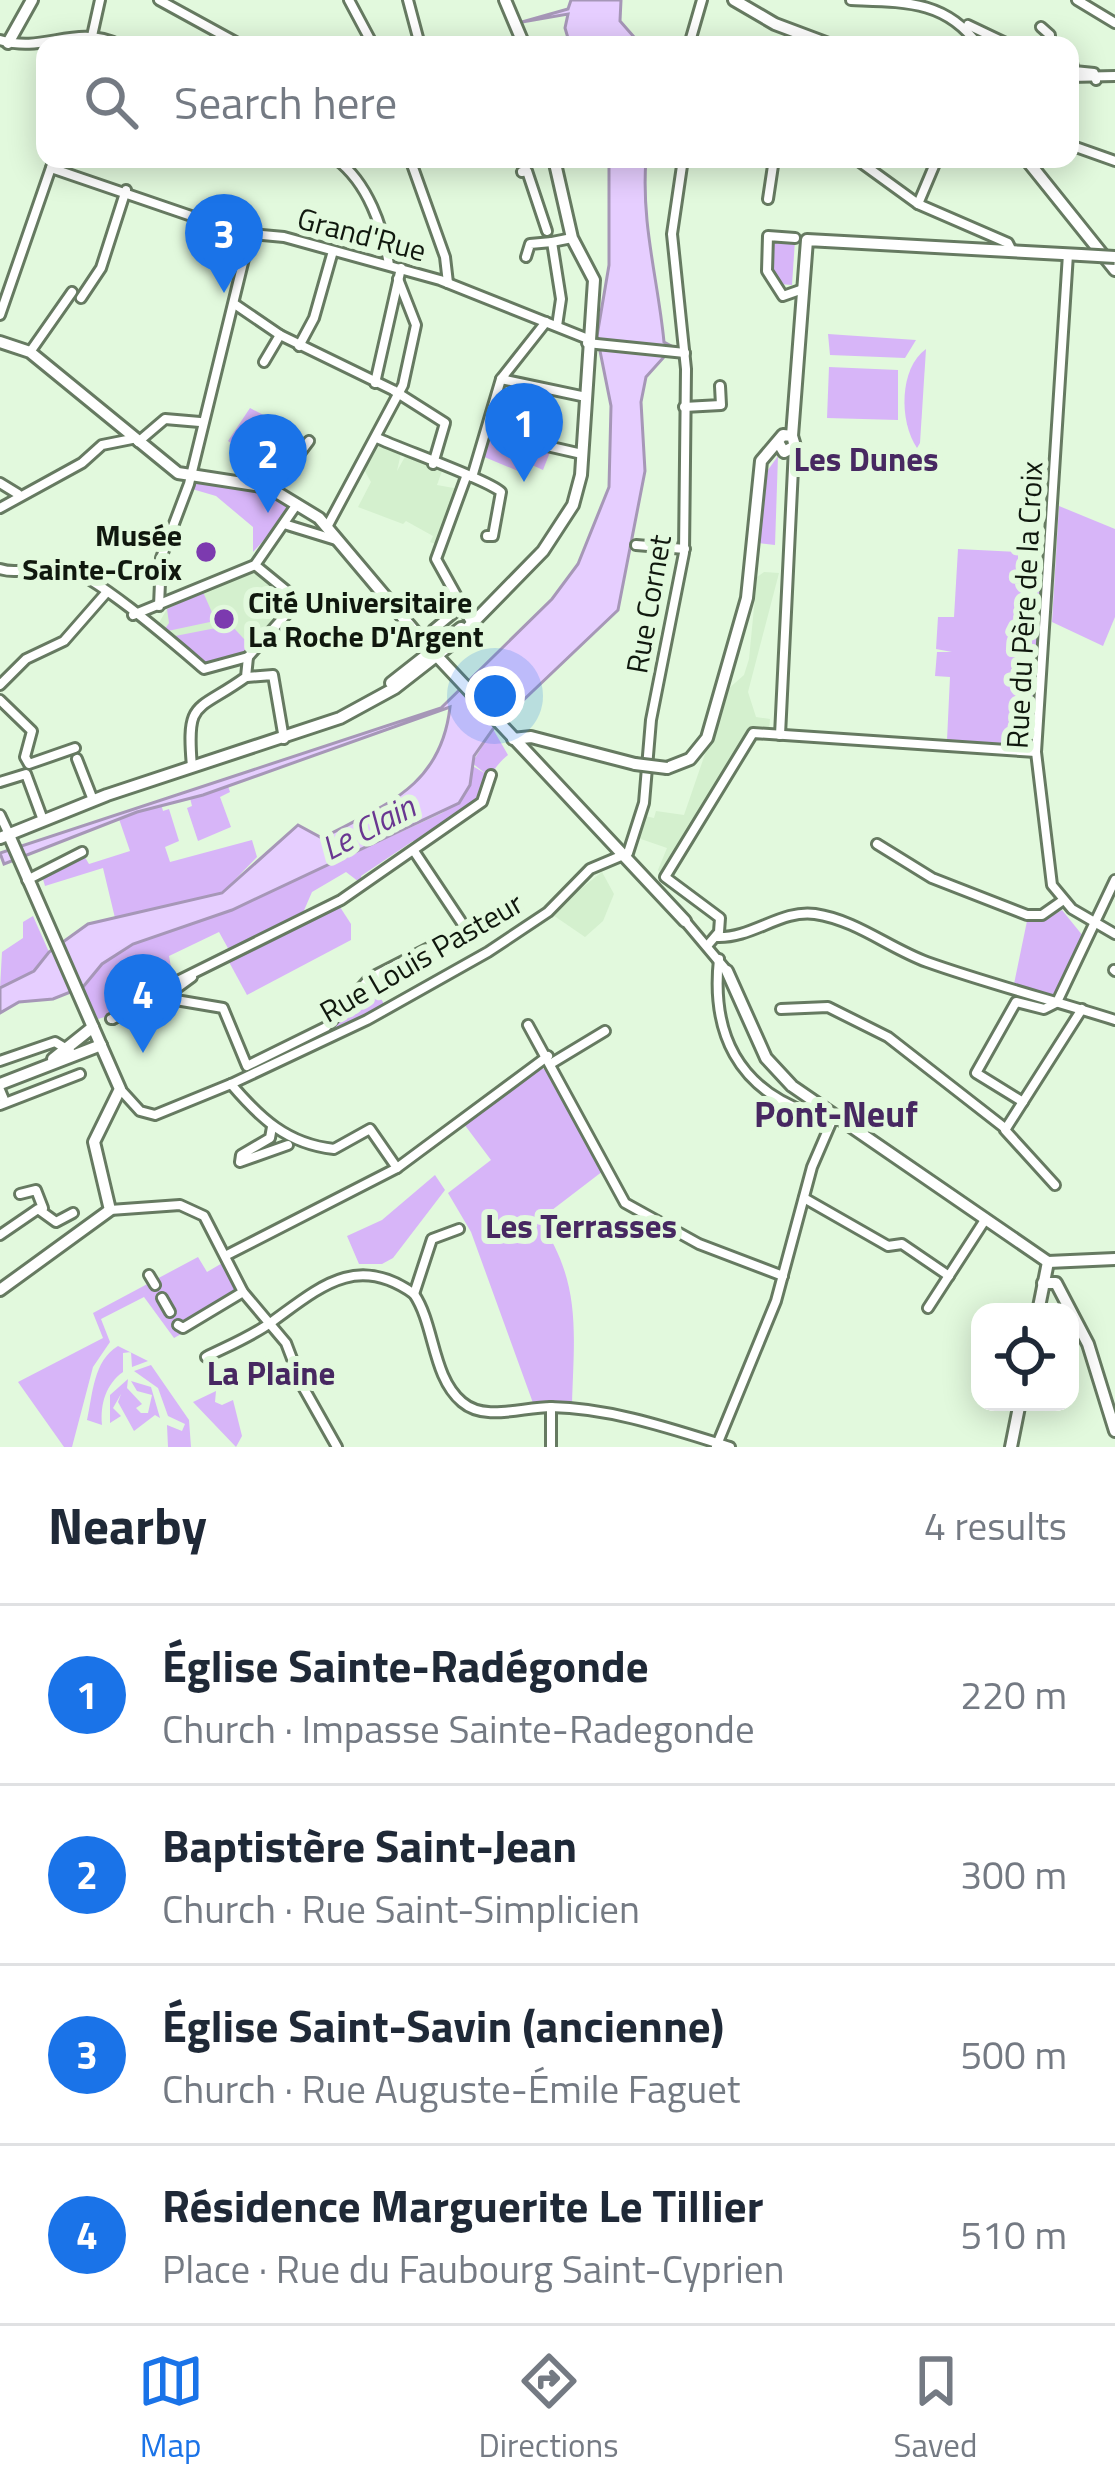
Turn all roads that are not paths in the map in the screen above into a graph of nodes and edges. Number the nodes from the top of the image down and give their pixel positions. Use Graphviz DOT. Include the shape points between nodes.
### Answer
graph roads {
  1 [pos="32,0"];
  2 [pos="100,0"];
  3 [pos="159,0"];
  4 [pos="349,0"];
  5 [pos="407,0"];
  6 [pos="505,0"];
  7 [pos="702,0"];
  8 [pos="729,0"];
  9 [pos="850,0"];
  10 [pos="1077,0"];
  11 [pos="963,23"];
  12 [pos="1115,23"];
  13 [pos="1040,26"];
  14 [pos="790,33"];
  15 [pos="94,34"];
  16 [pos="82,36"];
  17 [pos="99,36"];
  18 [pos="225,36"];
  19 [pos="369,36"];
  20 [pos="417,36"];
  21 [pos="520,36"];
  22 [pos="692,36"];
  23 [pos="796,36"];
  24 [pos="800,36"];
  25 [pos="972,36"];
  26 [pos="991,36"];
  27 [pos="1050,36"];
  28 [pos="4,41"];
  29 [pos="36,44"];
  30 [pos="1079,72"];
  31 [pos="1115,76"];
  32 [pos="1079,78"];
  33 [pos="1096,80"];
  34 [pos="1079,149"];
  35 [pos="1115,161"];
  36 [pos="52,168"];
  37 [pos="64,168"];
  38 [pos="346,168"];
  39 [pos="413,168"];
  40 [pos="523,168"];
  41 [pos="556,168"];
  42 [pos="682,168"];
  43 [pos="773,168"];
  44 [pos="869,168"];
  45 [pos="933,168"];
  46 [pos="1037,168"];
  47 [pos="1038,168"];
  48 [pos="126,190"];
  49 [pos="768,199"];
  50 [pos="918,203"];
  51 [pos="250,234"];
  52 [pos="550,238"];
  53 [pos="572,238"];
  54 [pos="801,239"];
  55 [pos="333,251"];
  56 [pos="1012,251"];
  57 [pos="1075,255"];
  58 [pos="526,256"];
  59 [pos="1115,258"];
  60 [pos="389,266"];
  61 [pos="400,268"];
  62 [pos="1115,270"];
  63 [pos="398,280"];
  64 [pos="448,283"];
  65 [pos="803,289"];
  66 [pos="72,292"];
  67 [pos="81,298"];
  68 [pos="236,305"];
  69 [pos="0,315"];
  70 [pos="546,322"];
  71 [pos="557,326"];
  72 [pos="280,335"];
  73 [pos="0,342"];
  74 [pos="591,342"];
  75 [pos="299,346"];
  76 [pos="30,352"];
  77 [pos="680,353"];
  78 [pos="264,362"];
  79 [pos="501,380"];
  80 [pos="375,383"];
  81 [pos="720,386"];
  82 [pos="400,394"];
  83 [pos="587,398"];
  84 [pos="684,406"];
  85 [pos="200,422"];
  86 [pos="486,431"];
  87 [pos="376,438"];
  88 [pos="135,441"];
  89 [pos="309,441"];
  90 [pos="786,444"];
  91 [pos="583,454"];
  92 [pos="433,464"];
  93 [pos="190,476"];
  94 [pos="469,477"];
  95 [pos="0,483"];
  96 [pos="272,490"];
  97 [pos="18,494"];
  98 [pos="298,503"];
  99 [pos="0,508"];
  100 [pos="284,524"];
  101 [pos="327,527"];
  102 [pos="487,536"];
  103 [pos="336,540"];
  104 [pos="636,544"];
  105 [pos="685,549"];
  106 [pos="255,566"];
  107 [pos="0,569"];
  108 [pos="106,593"];
  109 [pos="159,606"];
  110 [pos="462,606"];
  111 [pos="134,615"];
  112 [pos="470,622"];
  113 [pos="433,630"];
  114 [pos="434,654"];
  115 [pos="248,657"];
  116 [pos="246,677"];
  117 [pos="0,685"];
  118 [pos="0,700"];
  119 [pos="780,735"];
  120 [pos="284,739"];
  121 [pos="514,740"];
  122 [pos="1036,752"];
  123 [pos="192,769"];
  124 [pos="491,775"];
  125 [pos="0,782"];
  126 [pos="93,800"];
  127 [pos="0,815"];
  128 [pos="43,820"];
  129 [pos="8,839"];
  130 [pos="877,844"];
  131 [pos="414,851"];
  132 [pos="82,852"];
  133 [pos="623,855"];
  134 [pos="29,879"];
  135 [pos="1115,880"];
  136 [pos="1062,901"];
  137 [pos="685,921"];
  138 [pos="1094,923"];
  139 [pos="1115,934"];
  140 [pos="716,937"];
  141 [pos="707,946"];
  142 [pos="718,959"];
  143 [pos="201,970"];
  144 [pos="727,971"];
  145 [pos="164,998"];
  146 [pos="1057,1002"];
  147 [pos="781,1009"];
  148 [pos="1082,1010"];
  149 [pos="1115,1020"];
  150 [pos="528,1025"];
  151 [pos="93,1027"];
  152 [pos="605,1031"];
  153 [pos="101,1045"];
  154 [pos="69,1053"];
  155 [pos="550,1060"];
  156 [pos="0,1061"];
  157 [pos="80,1074"];
  158 [pos="230,1084"];
  159 [pos="0,1087"];
  160 [pos="120,1089"];
  161 [pos="1023,1102"];
  162 [pos="3,1103"];
  163 [pos="812,1108"];
  164 [pos="834,1116"];
  165 [pos="1006,1129"];
  166 [pos="275,1130"];
  167 [pos="288,1145"];
  168 [pos="397,1168"];
  169 [pos="1055,1185"];
  170 [pos="20,1194"];
  171 [pos="804,1198"];
  172 [pos="43,1208"];
  173 [pos="110,1210"];
  174 [pos="73,1213"];
  175 [pos="986,1218"];
  176 [pos="458,1229"];
  177 [pos="0,1234"];
  178 [pos="226,1255"];
  179 [pos="1115,1259"];
  180 [pos="1048,1262"];
  181 [pos="148,1274"];
  182 [pos="783,1276"];
  183 [pos="949,1276"];
  184 [pos="1043,1283"];
  185 [pos="154,1285"];
  186 [pos="0,1290"];
  187 [pos="243,1292"];
  188 [pos="414,1294"];
  189 [pos="162,1298"];
  190 [pos="1040,1303"];
  191 [pos="928,1308"];
  192 [pos="170,1312"];
  193 [pos="272,1322"];
  194 [pos="178,1325"];
  195 [pos="206,1357"];
  196 [pos="550,1407"];
  197 [pos="1018,1411"];
  198 [pos="1115,1431"];
  199 [pos="716,1445"];
  200 [pos="337,1447"];
  201 [pos="551,1447"];
  202 [pos="730,1447"];
  203 [pos="1011,1447"];
  1 -- 28 [label="street"];
  2 -- 15 [label="street"];
  3 -- 18 [label="street"];
  4 -- 19 [label="street"];
  5 -- 20 [label="street"];
  6 -- 21 [label="street"];
  7 -- 22 [label="street"];
  8 -- 14 [label="street"];
  9 -- 11 [label="street" via="926,3"];
  10 -- 12 [label="street"];
  11 -- 25 [label="street"];
  11 -- 26 [label="street"];
  13 -- 27 [label="street"];
  14 -- 23 [label="street"];
  14 -- 24 [label="street"];
  15 -- 16 [label="street"];
  15 -- 17 [label="street"];
  28 -- 29 [label="street"];
  30 -- 33 [label="street"];
  31 -- 33 [label="street"];
  32 -- 33 [label="street"];
  34 -- 35 [label="street"];
  36 -- 69 [label="street"];
  37 -- 48 [label="street, Grand'Rue"];
  38 -- 60 [label="street" via="383,234"];
  39 -- 64 [label="street"];
  40 -- 52 [label="street"];
  41 -- 53 [label="street"];
  42 -- 77 [label="street, Rue Cornet" via="672,234"];
  43 -- 49 [label="street"];
  44 -- 50 [label="street"];
  45 -- 50 [label="street"];
  46 -- 62 [label="street"];
  47 -- 59 [label="street"];
  48 -- 51 [label="street, Grand'Rue"];
  48 -- 67 [label="street" via="101,268"];
  50 -- 56 [label="street"];
  51 -- 55 [label="street, Grand'Rue"];
  51 -- 68 [label="street"];
  52 -- 53 [label="street"];
  52 -- 58 [label="street" via="530,244"];
  52 -- 71 [label="street" via="561,299"];
  53 -- 74 [label="street" via="593,276"];
  54 -- 56 [label="street"];
  54 -- 65 [label="street"];
  54 -- 65 [label="street" via="768,236 765,262 783,296"];
  55 -- 60 [label="street, Grand'Rue"];
  55 -- 75 [label="street"];
  56 -- 57 [label="street"];
  57 -- 59 [label="street, bridge"];
  57 -- 122 [label="street, Rue du Père de la Croix"];
  60 -- 61 [label="street, Grand'Rue"];
  61 -- 63 [label="street"];
  61 -- 64 [label="street, Grand'Rue"];
  63 -- 80 [label="street"];
  63 -- 82 [label="street" via="416,325"];
  64 -- 70 [label="street, Grand'Rue"];
  65 -- 90 [label="street"];
  66 -- 76 [label="street"];
  68 -- 72 [label="street"];
  68 -- 85 [label="street"];
  70 -- 71 [label="street, Grand'Rue"];
  70 -- 79 [label="street"];
  71 -- 74 [label="street, Grand'Rue"];
  72 -- 75 [label="street"];
  72 -- 78 [label="street"];
  73 -- 76 [label="street"];
  74 -- 77 [label="street, Grand'Rue"];
  74 -- 83 [label="street"];
  75 -- 80 [label="street"];
  76 -- 88 [label="street"];
  77 -- 84 [label="street, Rue Cornet"];
  79 -- 83 [label="street"];
  79 -- 86 [label="street"];
  80 -- 82 [label="street"];
  81 -- 84 [label="street" via="721,405"];
  82 -- 87 [label="street"];
  82 -- 92 [label="street" via="447,425"];
  83 -- 91 [label="street"];
  84 -- 105 [label="street, Rue Cornet"];
  85 -- 88 [label="street" via="165,419"];
  85 -- 93 [label="street"];
  86 -- 91 [label="street"];
  86 -- 94 [label="street"];
  87 -- 92 [label="street"];
  87 -- 101 [label="street"];
  88 -- 93 [label="street"];
  88 -- 97 [label="street" via="102,446"];
  89 -- 96 [label="street"];
  90 -- 119 [label="street" via="792,475"];
  90 -- 121 [label="street, bridge" via="763,453 747,598 701,749 667,767"];
  91 -- 112 [label="street" via="563,524"];
  92 -- 94 [label="street"];
  93 -- 96 [label="street"];
  93 -- 109 [label="street" via="161,557"];
  94 -- 102 [label="street" via="501,492"];
  94 -- 110 [label="street" via="436,559"];
  95 -- 97 [label="street"];
  96 -- 98 [label="street"];
  97 -- 99 [label="street"];
  98 -- 100 [label="street"];
  98 -- 101 [label="street"];
  100 -- 103 [label="street"];
  100 -- 106 [label="street"];
  101 -- 103 [label="street"];
  103 -- 114 [label="street"];
  104 -- 105 [label="street"];
  105 -- 133 [label="street, Rue Cornet" via="651,720 644,803"];
  106 -- 109 [label="street"];
  106 -- 115 [label="street" via="293,605"];
  107 -- 108 [label="street" via="60,567"];
  108 -- 111 [label="street"];
  108 -- 117 [label="street" via="64,641 26,659"];
  109 -- 111 [label="street"];
  110 -- 112 [label="street"];
  110 -- 113 [label="street"];
  111 -- 115 [label="street" via="205,669"];
  112 -- 114 [label="street"];
  114 -- 120 [label="street" via="368,703"];
  114 -- 121 [label="street"];
  115 -- 116 [label="street"];
  116 -- 120 [label="street" via="273,675"];
  116 -- 123 [label="street" via="194,709"];
  118 -- 126 [label="street" via="33,734 29,764 76,753"];
  119 -- 122 [label="street"];
  119 -- 140 [label="street" via="753,733 665,877 720,918"];
  120 -- 123 [label="street"];
  121 -- 133 [label="street"];
  122 -- 136 [label="street, Rue du Père de la Croix" via="1050,878"];
  123 -- 126 [label="street"];
  124 -- 131 [label="street" via="482,802"];
  125 -- 128 [label="street" via="26,774"];
  126 -- 128 [label="street"];
  127 -- 129 [label="street"];
  128 -- 129 [label="street"];
  129 -- 134 [label="street"];
  130 -- 136 [label="street" via="932,878 1027,915"];
  131 -- 143 [label="street" via="341,901"];
  131 -- 145 [label="street" via="466,929 370,978 326,1028 247,1066 223,1008"];
  132 -- 134 [label="street"];
  133 -- 137 [label="street"];
  133 -- 158 [label="street, Rue Louis Pasteur" via="590,869 548,912 488,952"];
  134 -- 151 [label="street"];
  135 -- 138 [label="street"];
  136 -- 138 [label="street"];
  137 -- 141 [label="street"];
  138 -- 139 [label="street"];
  138 -- 146 [label="street"];
  140 -- 141 [label="street"];
  140 -- 146 [label="street" via="813,914 927,962"];
  141 -- 142 [label="street"];
  142 -- 144 [label="street"];
  142 -- 163 [label="street" via="726,1031 743,1072 764,1093"];
  143 -- 145 [label="street"];
  143 -- 145 [label="street" via="111,1019"];
  144 -- 163 [label="street" via="766,1058"];
  146 -- 148 [label="street"];
  146 -- 161 [label="street" via="1044,1009 1016,1002 977,1076"];
  147 -- 165 [label="street" via="828,1007 888,1037"];
  148 -- 149 [label="street"];
  148 -- 161 [label="street"];
  150 -- 155 [label="street"];
  151 -- 153 [label="street"];
  151 -- 154 [label="street"];
  152 -- 155 [label="street"];
  153 -- 154 [label="street"];
  153 -- 160 [label="street"];
  154 -- 156 [label="street" via="46,1043"];
  154 -- 159 [label="street"];
  155 -- 168 [label="street"];
  155 -- 182 [label="street" via="625,1203 698,1244"];
  157 -- 162 [label="street"];
  158 -- 160 [label="street, Rue Louis Pasteur" via="155,1115 140,1112"];
  158 -- 166 [label="street"];
  159 -- 162 [label="street"];
  160 -- 173 [label="street" via="94,1142"];
  161 -- 165 [label="street"];
  163 -- 164 [label="street"];
  164 -- 171 [label="street"];
  164 -- 175 [label="street"];
  165 -- 169 [label="street"];
  166 -- 167 [label="street" via="240,1162"];
  166 -- 168 [label="street" via="334,1149 370,1129"];
  168 -- 178 [label="street"];
  170 -- 172 [label="street" via="36,1190"];
  171 -- 182 [label="street"];
  171 -- 183 [label="street"];
  172 -- 174 [label="street" via="53,1224"];
  172 -- 177 [label="street"];
  173 -- 178 [label="street" via="193,1207"];
  173 -- 186 [label="street"];
  175 -- 180 [label="street"];
  175 -- 183 [label="street"];
  176 -- 188 [label="street" via="433,1238"];
  178 -- 187 [label="street"];
  179 -- 180 [label="street"];
  180 -- 184 [label="street"];
  181 -- 185 [label="street"];
  182 -- 199 [label="street"];
  183 -- 191 [label="street"];
  184 -- 190 [label="street"];
  184 -- 198 [label="street" via="1056,1283 1083,1332"];
  187 -- 193 [label="street"];
  187 -- 194 [label="street"];
  188 -- 193 [label="street" via="379,1275 343,1275"];
  188 -- 196 [label="street" via="463,1404 485,1413"];
  189 -- 192 [label="street"];
  193 -- 195 [label="street"];
  193 -- 200 [label="street"];
  196 -- 199 [label="street" via="596,1411"];
  196 -- 201 [label="street"];
  197 -- 203 [label="street"];
  199 -- 202 [label="street"];
}
